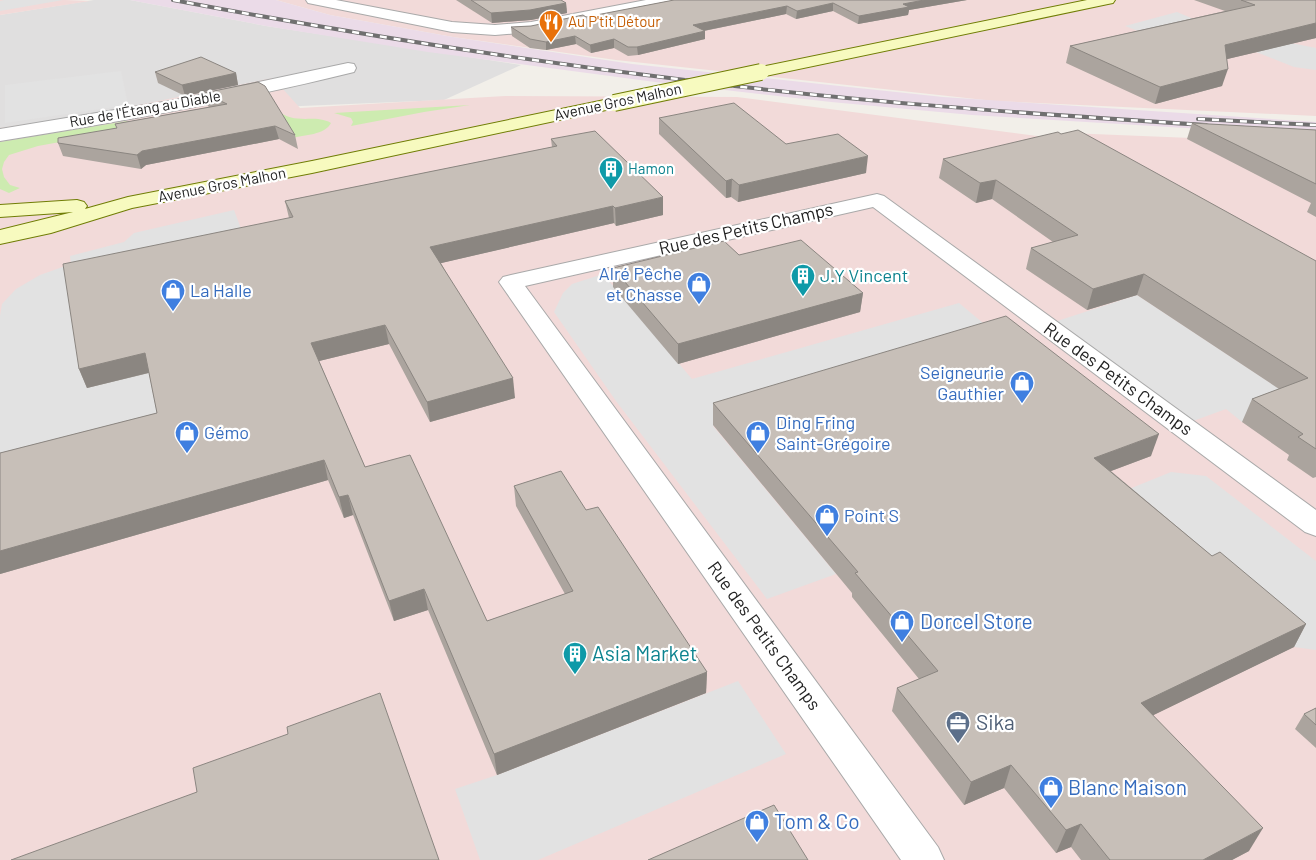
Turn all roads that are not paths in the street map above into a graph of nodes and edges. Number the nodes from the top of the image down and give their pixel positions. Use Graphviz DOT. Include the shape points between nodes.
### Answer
graph roads {
  1 [pos="313,0"];
  2 [pos="668,0"];
  3 [pos="1108,0"];
  4 [pos="348,68"];
  5 [pos="0,135"];
  6 [pos="128,203"];
  7 [pos="0,211"];
  8 [pos="0,237"];
  9 [pos="1316,525"];
  10 [pos="924,860"];
  1 -- 2 [label="street" via="452,27 495,30 540,26"];
  3 -- 6 [label="main road, Avenue Gros Malhon, bridge"];
  4 -- 5 [label="street, Rue de l'Étang au Diable" via="120,116"];
  6 -- 7 [label="main road, Avenue Gros Malhon"];
  6 -- 8 [label="main road, Avenue Gros Malhon"];
  9 -- 10 [label="street, Rue des Petits Champs" via="877,200 511,282"];
}
